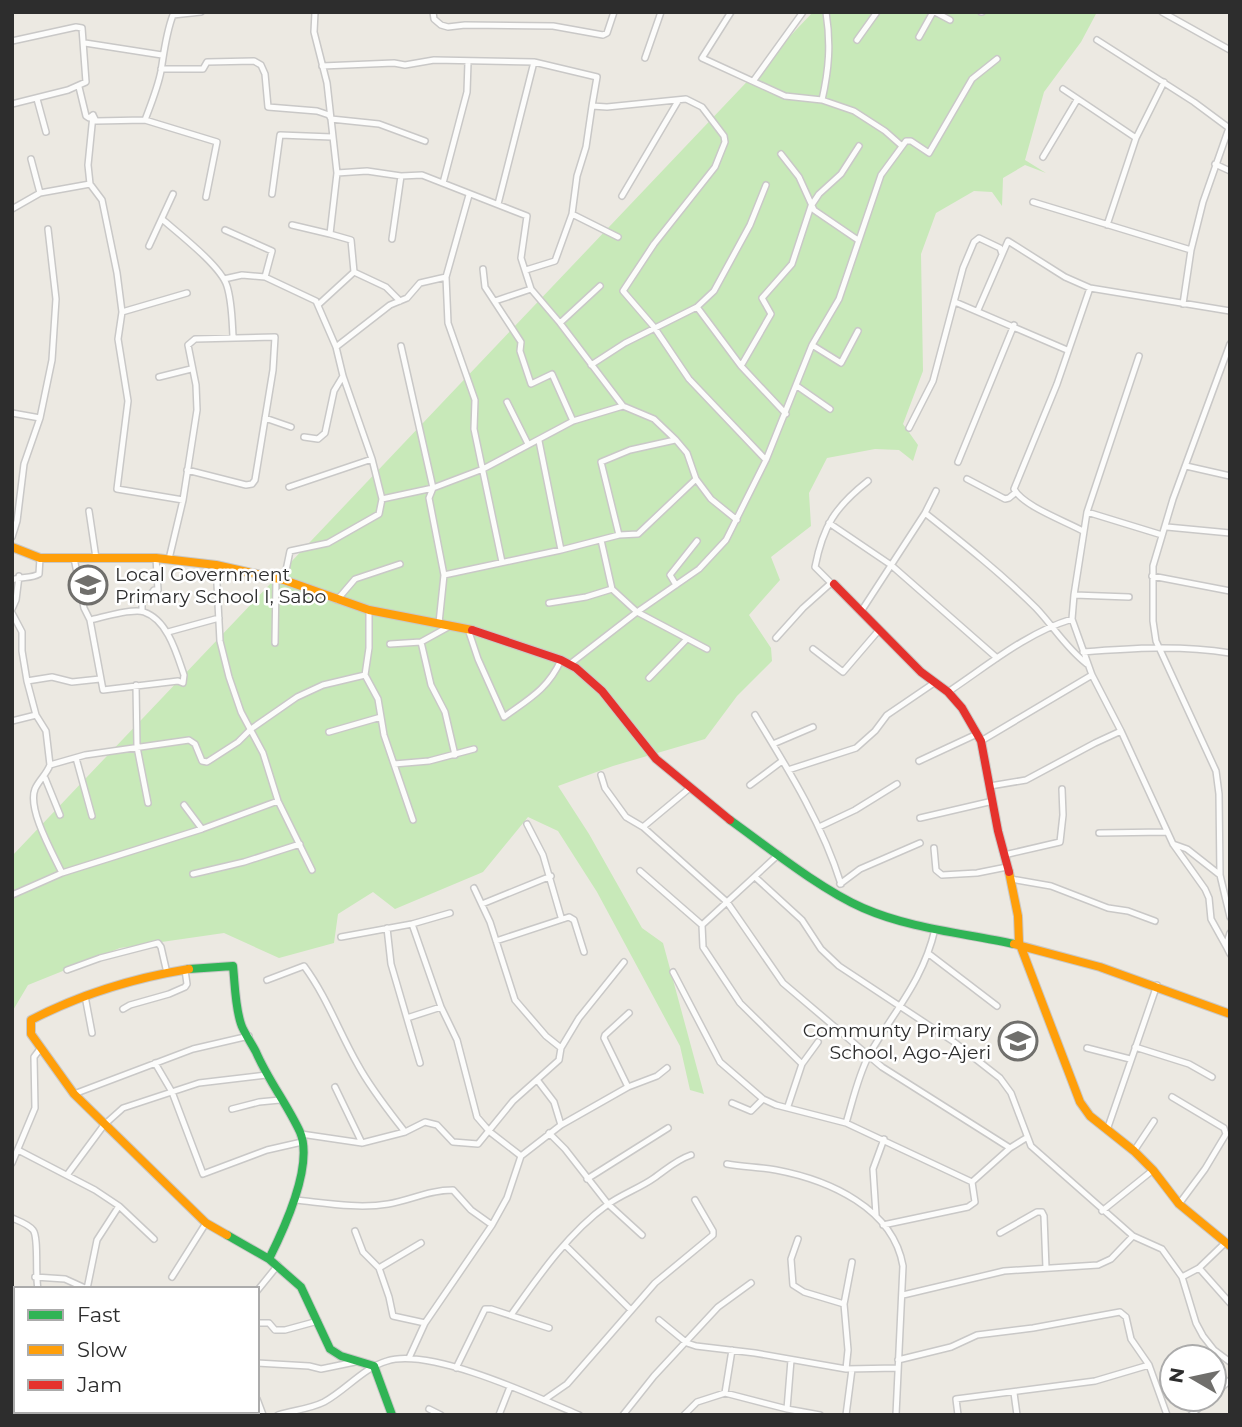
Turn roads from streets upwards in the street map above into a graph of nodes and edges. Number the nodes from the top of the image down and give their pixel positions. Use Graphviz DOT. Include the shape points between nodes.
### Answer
graph roads {
  1 [pos="201,12"];
  2 [pos="315,12"];
  3 [pos="433,12"];
  4 [pos="614,12"];
  5 [pos="661,12"];
  6 [pos="731,12"];
  7 [pos="803,12"];
  8 [pos="826,12"];
  9 [pos="877,12"];
  10 [pos="934,12"];
  11 [pos="1162,12"];
  12 [pos="1175,15"];
  13 [pos="950,20"];
  14 [pos="919,37"];
  15 [pos="857,40"];
  16 [pos="1097,40"];
  17 [pos="12,41"];
  18 [pos="85,43"];
  19 [pos="1230,50"];
  20 [pos="162,55"];
  21 [pos="645,58"];
  22 [pos="997,59"];
  23 [pos="468,62"];
  24 [pos="534,62"];
  25 [pos="323,66"];
  26 [pos="161,69"];
  27 [pos="754,80"];
  28 [pos="1164,82"];
  29 [pos="79,86"];
  30 [pos="1063,89"];
  31 [pos="37,99"];
  32 [pos="822,100"];
  33 [pos="1077,100"];
  34 [pos="677,101"];
  35 [pos="12,104"];
  36 [pos="592,106"];
  37 [pos="93,115"];
  38 [pos="331,119"];
  39 [pos="145,120"];
  40 [pos="1229,127"];
  41 [pos="46,132"];
  42 [pos="332,138"];
  43 [pos="1136,138"];
  44 [pos="425,141"];
  45 [pos="859,146"];
  46 [pos="902,146"];
  47 [pos="781,154"];
  48 [pos="1043,157"];
  49 [pos="31,159"];
  50 [pos="1215,164"];
  51 [pos="1230,171"];
  52 [pos="337,173"];
  53 [pos="401,176"];
  54 [pos="443,183"];
  55 [pos="90,184"];
  56 [pos="766,185"];
  57 [pos="40,193"];
  58 [pos="173,194"];
  59 [pos="272,194"];
  60 [pos="469,195"];
  61 [pos="622,196"];
  62 [pos="206,197"];
  63 [pos="1033,202"];
  64 [pos="498,204"];
  65 [pos="811,206"];
  66 [pos="12,209"];
  67 [pos="572,214"];
  68 [pos="162,219"];
  69 [pos="292,225"];
  70 [pos="1107,225"];
  71 [pos="48,229"];
  72 [pos="225,230"];
  73 [pos="330,234"];
  74 [pos="618,237"];
  75 [pos="392,239"];
  76 [pos="858,240"];
  77 [pos="149,246"];
  78 [pos="1191,250"];
  79 [pos="1002,254"];
  80 [pos="483,269"];
  81 [pos="526,270"];
  82 [pos="354,272"];
  83 [pos="265,277"];
  84 [pos="446,277"];
  85 [pos="224,279"];
  86 [pos="600,286"];
  87 [pos="1090,288"];
  88 [pos="531,289"];
  89 [pos="187,293"];
  90 [pos="400,301"];
  91 [pos="495,301"];
  92 [pos="955,302"];
  93 [pos="1183,304"];
  94 [pos="318,305"];
  95 [pos="697,307"];
  96 [pos="978,310"];
  97 [pos="1230,311"];
  98 [pos="122,312"];
  99 [pos="560,323"];
  100 [pos="1014,325"];
  101 [pos="654,327"];
  102 [pos="858,331"];
  103 [pos="233,336"];
  104 [pos="1230,344"];
  105 [pos="812,345"];
  106 [pos="401,346"];
  107 [pos="336,347"];
  108 [pos="1068,350"];
  109 [pos="1139,356"];
  110 [pos="591,365"];
  111 [pos="741,366"];
  112 [pos="191,369"];
  113 [pos="343,376"];
  114 [pos="159,377"];
  115 [pos="797,386"];
  116 [pos="507,402"];
  117 [pos="623,407"];
  118 [pos="830,409"];
  119 [pos="12,413"];
  120 [pos="786,414"];
  121 [pos="40,418"];
  122 [pos="265,418"];
  123 [pos="573,421"];
  124 [pos="291,427"];
  125 [pos="909,428"];
  126 [pos="304,437"];
  127 [pos="676,440"];
  128 [pos="538,441"];
  129 [pos="528,444"];
  130 [pos="372,459"];
  131 [pos="766,460"];
  132 [pos="958,462"];
  133 [pos="1186,466"];
  134 [pos="187,470"];
  135 [pos="483,470"];
  136 [pos="1230,476"];
  137 [pos="22,477"];
  138 [pos="12,478"];
  139 [pos="696,479"];
  140 [pos="967,479"];
  141 [pos="868,481"];
  142 [pos="289,487"];
  143 [pos="433,488"];
  144 [pos="936,491"];
  145 [pos="1015,493"];
  146 [pos="382,499"];
  147 [pos="183,500"];
  148 [pos="89,511"];
  149 [pos="1087,512"];
  150 [pos="925,513"];
  151 [pos="737,520"];
  152 [pos="829,523"];
  153 [pos="1167,527"];
  154 [pos="1083,531"];
  155 [pos="1230,533"];
  156 [pos="619,535"];
  157 [pos="1162,535"];
  158 [pos="12,537"];
  159 [pos="601,540"];
  160 [pos="697,541"];
  161 [pos="12,547"];
  162 [pos="561,550"];
  163 [pos="40,558"];
  164 [pos="74,558"];
  165 [pos="96,558"];
  166 [pos="156,558"];
  167 [pos="169,559"];
  168 [pos="502,562"];
  169 [pos="400,564"];
  170 [pos="216,565"];
  171 [pos="891,565"];
  172 [pos="444,575"];
  173 [pos="19,576"];
  174 [pos="1152,576"];
  175 [pos="280,579"];
  176 [pos="12,580"];
  177 [pos="834,584"];
  178 [pos="676,585"];
  179 [pos="612,589"];
  180 [pos="1230,590"];
  181 [pos="1074,595"];
  182 [pos="1129,597"];
  183 [pos="337,600"];
  184 [pos="549,603"];
  185 [pos="369,610"];
  186 [pos="862,610"];
  187 [pos="12,611"];
  188 [pos="142,611"];
  189 [pos="637,612"];
  190 [pos="219,618"];
  191 [pos="1072,619"];
  192 [pos="90,620"];
  193 [pos="439,623"];
  194 [pos="1052,625"];
  195 [pos="450,626"];
  196 [pos="468,629"];
  197 [pos="879,630"];
  198 [pos="168,632"];
  199 [pos="776,638"];
  200 [pos="686,640"];
  201 [pos="421,642"];
  202 [pos="275,643"];
  203 [pos="390,644"];
  204 [pos="1159,646"];
  205 [pos="707,649"];
  206 [pos="813,649"];
  207 [pos="1083,652"];
  208 [pos="1230,653"];
  209 [pos="997,658"];
  210 [pos="561,660"];
  211 [pos="570,664"];
  212 [pos="1089,666"];
  213 [pos="365,675"];
  214 [pos="1092,675"];
  215 [pos="649,678"];
  216 [pos="100,679"];
  217 [pos="27,681"];
  218 [pos="934,683"];
  219 [pos="136,685"];
  220 [pos="948,692"];
  221 [pos="36,715"];
  222 [pos="755,715"];
  223 [pos="381,717"];
  224 [pos="12,721"];
  225 [pos="813,727"];
  226 [pos="251,729"];
  227 [pos="1121,731"];
  228 [pos="329,732"];
  229 [pos="979,737"];
  230 [pos="773,744"];
  231 [pos="137,747"];
  232 [pos="474,749"];
  233 [pos="454,755"];
  234 [pos="76,758"];
  235 [pos="782,761"];
  236 [pos="919,761"];
  237 [pos="394,764"];
  238 [pos="50,765"];
  239 [pos="788,770"];
  240 [pos="601,775"];
  241 [pos="45,778"];
  242 [pos="897,784"];
  243 [pos="750,785"];
  244 [pos="990,786"];
  245 [pos="691,787"];
  246 [pos="1062,789"];
  247 [pos="278,801"];
  248 [pos="993,801"];
  249 [pos="148,803"];
  250 [pos="184,805"];
  251 [pos="60,815"];
  252 [pos="92,816"];
  253 [pos="920,818"];
  254 [pos="413,820"];
  255 [pos="527,824"];
  256 [pos="643,827"];
  257 [pos="819,827"];
  258 [pos="202,829"];
  259 [pos="1167,832"];
  260 [pos="1099,833"];
  261 [pos="920,843"];
  262 [pos="300,844"];
  263 [pos="1172,844"];
  264 [pos="934,848"];
  265 [pos="779,853"];
  266 [pos="1004,855"];
  267 [pos="1007,867"];
  268 [pos="312,870"];
  269 [pos="640,871"];
  270 [pos="62,873"];
  271 [pos="193,874"];
  272 [pos="1220,875"];
  273 [pos="551,876"];
  274 [pos="755,877"];
  275 [pos="1011,878"];
  276 [pos="841,884"];
  277 [pos="474,888"];
  278 [pos="834,893"];
  279 [pos="12,895"];
  280 [pos="727,902"];
  281 [pos="482,904"];
  282 [pos="450,914"];
  283 [pos="562,917"];
  284 [pos="1230,917"];
  285 [pos="1155,921"];
  286 [pos="412,924"];
  287 [pos="702,925"];
  288 [pos="387,928"];
  289 [pos="934,929"];
  290 [pos="1230,933"];
  291 [pos="341,937"];
  292 [pos="496,940"];
  293 [pos="1020,945"];
  294 [pos="1226,946"];
  295 [pos="584,952"];
  296 [pos="929,954"];
  297 [pos="1230,954"];
  298 [pos="624,962"];
  299 [pos="66,970"];
  300 [pos="185,970"];
  301 [pos="167,972"];
  302 [pos="673,972"];
  303 [pos="267,980"];
  304 [pos="1157,985"];
  305 [pos="85,996"];
  306 [pos="997,1006"];
  307 [pos="441,1007"];
  308 [pos="902,1007"];
  309 [pos="123,1010"];
  310 [pos="629,1013"];
  311 [pos="1230,1014"];
  312 [pos="407,1018"];
  313 [pos="92,1033"];
  314 [pos="249,1036"];
  315 [pos="818,1042"];
  316 [pos="1135,1047"];
  317 [pos="561,1048"];
  318 [pos="1087,1048"];
  319 [pos="40,1049"];
  320 [pos="869,1056"];
  321 [pos="1130,1059"];
  322 [pos="155,1063"];
  323 [pos="420,1063"];
  324 [pos="802,1064"];
  325 [pos="667,1068"];
  326 [pos="266,1075"];
  327 [pos="1212,1077"];
  328 [pos="538,1081"];
  329 [pos="335,1087"];
  330 [pos="628,1087"];
  331 [pos="172,1092"];
  332 [pos="74,1094"];
  333 [pos="1172,1097"];
  334 [pos="763,1099"];
  335 [pos="281,1100"];
  336 [pos="733,1103"];
  337 [pos="788,1106"];
  338 [pos="232,1110"];
  339 [pos="1154,1121"];
  340 [pos="846,1123"];
  341 [pos="104,1125"];
  342 [pos="561,1125"];
  343 [pos="668,1128"];
  344 [pos="1107,1130"];
  345 [pos="405,1132"];
  346 [pos="489,1132"];
  347 [pos="549,1133"];
  348 [pos="302,1138"];
  349 [pos="1026,1138"];
  350 [pos="884,1139"];
  351 [pos="362,1143"];
  352 [pos="1010,1148"];
  353 [pos="18,1150"];
  354 [pos="1134,1151"];
  355 [pos="691,1155"];
  356 [pos="521,1156"];
  357 [pos="12,1163"];
  358 [pos="727,1164"];
  359 [pos="1153,1170"];
  360 [pos="67,1175"];
  361 [pos="587,1179"];
  362 [pos="972,1182"];
  363 [pos="295,1200"];
  364 [pos="695,1200"];
  365 [pos="608,1204"];
  366 [pos="1179,1204"];
  367 [pos="119,1206"];
  368 [pos="1102,1211"];
  369 [pos="876,1215"];
  370 [pos="12,1218"];
  371 [pos="206,1223"];
  372 [pos="492,1225"];
  373 [pos="883,1225"];
  374 [pos="355,1231"];
  375 [pos="1000,1233"];
  376 [pos="642,1235"];
  377 [pos="1133,1236"];
  378 [pos="154,1239"];
  379 [pos="798,1240"];
  380 [pos="421,1243"];
  381 [pos="1228,1244"];
  382 [pos="565,1245"];
  383 [pos="269,1259"];
  384 [pos="852,1262"];
  385 [pos="278,1265"];
  386 [pos="379,1268"];
  387 [pos="1046,1268"];
  388 [pos="1199,1269"];
  389 [pos="35,1277"];
  390 [pos="172,1277"];
  391 [pos="1182,1277"];
  392 [pos="751,1283"];
  393 [pos="38,1287"];
  394 [pos="83,1287"];
  395 [pos="87,1287"];
  396 [pos="259,1289"];
  397 [pos="903,1295"];
  398 [pos="1230,1303"];
  399 [pos="844,1304"];
  400 [pos="631,1310"];
  401 [pos="511,1315"];
  402 [pos="659,1320"];
  403 [pos="318,1321"];
  404 [pos="259,1322"];
  405 [pos="425,1323"];
  406 [pos="549,1328"];
  407 [pos="687,1343"];
  408 [pos="732,1350"];
  409 [pos="409,1358"];
  410 [pos="790,1360"];
  411 [pos="898,1360"];
  412 [pos="358,1361"];
  413 [pos="1230,1362"];
  414 [pos="259,1363"];
  415 [pos="1149,1364"];
  416 [pos="374,1367"];
  417 [pos="456,1368"];
  418 [pos="898,1368"];
  419 [pos="849,1369"];
  420 [pos="510,1387"];
  421 [pos="725,1393"];
  422 [pos="1014,1393"];
  423 [pos="544,1400"];
  424 [pos="429,1409"];
  425 [pos="788,1409"];
  426 [pos="280,1414"];
  427 [pos="392,1415"];
  428 [pos="440,1415"];
  429 [pos="499,1415"];
  430 [pos="579,1415"];
  431 [pos="623,1415"];
  432 [pos="684,1415"];
  433 [pos="820,1415"];
  434 [pos="846,1415"];
  435 [pos="896,1415"];
  436 [pos="958,1415"];
  437 [pos="1017,1415"];
  438 [pos="1167,1415"];
  1 -- 20 [label="street" via="173,15"];
  2 -- 25 [label="street" via="314,32"];
  3 -- 4 [label="street" via="434,19 448,27 553,26 603,36"];
  5 -- 21 [label="street"];
  6 -- 27 [label="street" via="702,58"];
  7 -- 27 [label="street"];
  8 -- 32 [label="street" via="830,68"];
  9 -- 15 [label="street"];
  10 -- 13 [label="street"];
  10 -- 14 [label="street"];
  11 -- 12 [label="street"];
  12 -- 19 [label="street"];
  16 -- 28 [label="street"];
  17 -- 18 [label="street" via="76,27 82,28"];
  18 -- 20 [label="street"];
  18 -- 29 [label="street" via="86,82"];
  20 -- 26 [label="street"];
  22 -- 46 [label="street" via="972,79 929,153 911,141"];
  23 -- 24 [label="street"];
  23 -- 25 [label="street"];
  23 -- 54 [label="street" via="467,92"];
  24 -- 36 [label="street" via="597,77"];
  24 -- 64 [label="street"];
  25 -- 38 [label="street"];
  26 -- 38 [label="street" via="203,69 207,62 254,61 265,74 268,107 317,111"];
  26 -- 39 [label="street"];
  27 -- 32 [label="street" via="785,96"];
  28 -- 40 [label="street"];
  28 -- 43 [label="street"];
  29 -- 31 [label="street"];
  29 -- 37 [label="street" via="86,116"];
  30 -- 33 [label="street"];
  31 -- 35 [label="street"];
  31 -- 41 [label="street"];
  32 -- 46 [label="street" via="854,111"];
  33 -- 43 [label="street"];
  33 -- 48 [label="street"];
  34 -- 36 [label="street"];
  34 -- 61 [label="street"];
  34 -- 101 [label="street" via="686,99 702,107 725,142 715,167 623,291"];
  36 -- 67 [label="street"];
  37 -- 39 [label="street" via="96,121"];
  37 -- 55 [label="street"];
  38 -- 42 [label="street"];
  38 -- 44 [label="street" via="379,124"];
  39 -- 62 [label="street" via="217,142"];
  40 -- 50 [label="street"];
  42 -- 52 [label="street"];
  42 -- 59 [label="street" via="279,135"];
  43 -- 70 [label="street"];
  45 -- 65 [label="street"];
  46 -- 76 [label="street" via="881,175"];
  47 -- 65 [label="street" via="799,177"];
  49 -- 57 [label="street"];
  50 -- 51 [label="street"];
  50 -- 78 [label="street"];
  52 -- 53 [label="street"];
  52 -- 73 [label="street"];
  53 -- 54 [label="street" via="422,175"];
  53 -- 75 [label="street"];
  54 -- 60 [label="street"];
  55 -- 57 [label="street"];
  55 -- 98 [label="street" via="102,200"];
  56 -- 95 [label="street" via="714,291"];
  57 -- 66 [label="street"];
  58 -- 68 [label="street"];
  60 -- 64 [label="street"];
  60 -- 84 [label="street"];
  63 -- 70 [label="street"];
  64 -- 81 [label="street" via="527,216 521,258"];
  65 -- 76 [label="street"];
  65 -- 111 [label="street" via="792,264 762,298 771,314"];
  67 -- 74 [label="street"];
  67 -- 81 [label="street" via="555,261"];
  68 -- 77 [label="street"];
  68 -- 85 [label="street"];
  69 -- 73 [label="street"];
  70 -- 78 [label="street"];
  71 -- 121 [label="street" via="57,299 52,360"];
  72 -- 83 [label="street" via="272,251"];
  73 -- 82 [label="street" via="351,240"];
  76 -- 105 [label="street" via="839,299"];
  78 -- 93 [label="street"];
  79 -- 87 [label="street" via="1008,241"];
  79 -- 92 [label="street" via="1000,248 979,238 974,242"];
  79 -- 96 [label="street"];
  80 -- 91 [label="street" via="485,287"];
  81 -- 88 [label="street"];
  82 -- 90 [label="street" via="386,287"];
  82 -- 94 [label="street"];
  83 -- 85 [label="street"];
  83 -- 94 [label="street"];
  84 -- 90 [label="street" via="420,283"];
  84 -- 135 [label="street" via="449,323 475,400 474,429"];
  85 -- 103 [label="street"];
  86 -- 99 [label="street"];
  87 -- 93 [label="street"];
  87 -- 108 [label="street"];
  88 -- 91 [label="street"];
  88 -- 99 [label="street"];
  89 -- 98 [label="street"];
  90 -- 107 [label="street"];
  91 -- 123 [label="street" via="521,342 531,384 552,374"];
  92 -- 96 [label="street"];
  92 -- 125 [label="street" via="936,374"];
  93 -- 97 [label="street"];
  94 -- 107 [label="street"];
  95 -- 101 [label="street"];
  95 -- 111 [label="street"];
  96 -- 100 [label="street"];
  98 -- 147 [label="street" via="118,339 128,408 117,488"];
  99 -- 110 [label="street"];
  100 -- 108 [label="street"];
  100 -- 132 [label="street"];
  101 -- 110 [label="street"];
  101 -- 131 [label="street" via="689,379"];
  102 -- 105 [label="street" via="841,363"];
  103 -- 112 [label="street" via="190,341"];
  103 -- 122 [label="street" via="275,337"];
  104 -- 133 [label="street"];
  105 -- 115 [label="street"];
  106 -- 143 [label="street"];
  107 -- 113 [label="street"];
  108 -- 145 [label="street" via="1016,478"];
  109 -- 149 [label="street"];
  110 -- 117 [label="street"];
  111 -- 120 [label="street"];
  112 -- 114 [label="street"];
  112 -- 134 [label="street" via="197,410"];
  113 -- 126 [label="street" via="334,391 325,433 318,439"];
  113 -- 130 [label="street"];
  115 -- 118 [label="street"];
  115 -- 120 [label="street"];
  116 -- 129 [label="street"];
  117 -- 123 [label="street"];
  117 -- 127 [label="street" via="654,419"];
  119 -- 121 [label="street"];
  120 -- 131 [label="street"];
  121 -- 137 [label="street"];
  122 -- 124 [label="street"];
  122 -- 134 [label="street" via="252,484"];
  123 -- 128 [label="street"];
  127 -- 139 [label="street" via="687,453"];
  127 -- 156 [label="street" via="601,462"];
  128 -- 129 [label="street"];
  128 -- 162 [label="street"];
  129 -- 135 [label="street"];
  130 -- 142 [label="street"];
  130 -- 146 [label="street"];
  131 -- 151 [label="street"];
  133 -- 136 [label="street"];
  133 -- 153 [label="street"];
  134 -- 147 [label="street"];
  135 -- 143 [label="street"];
  135 -- 168 [label="street"];
  137 -- 138 [label="street"];
  137 -- 158 [label="street"];
  139 -- 151 [label="street" via="711,499"];
  139 -- 156 [label="street" via="638,534"];
  140 -- 145 [label="street" via="1005,499"];
  141 -- 152 [label="street" via="845,499"];
  143 -- 146 [label="street"];
  143 -- 172 [label="street" via="429,498"];
  144 -- 150 [label="street"];
  145 -- 154 [label="street"];
  146 -- 175 [label="street" via="379,514 358,527 322,545 290,551"];
  147 -- 167 [label="street"];
  148 -- 165 [label="street"];
  149 -- 154 [label="street"];
  149 -- 157 [label="street"];
  150 -- 171 [label="street"];
  150 -- 194 [label="street"];
  151 -- 178 [label="street" via="726,540 699,569"];
  152 -- 171 [label="street"];
  152 -- 199 [label="street" via="815,567 831,583"];
  153 -- 155 [label="street"];
  153 -- 157 [label="street"];
  154 -- 181 [label="street"];
  156 -- 159 [label="street"];
  157 -- 174 [label="street"];
  159 -- 162 [label="street"];
  159 -- 179 [label="street"];
  160 -- 178 [label="street" via="670,575"];
  161 -- 163 [label="street"];
  162 -- 168 [label="street"];
  163 -- 164 [label="street"];
  163 -- 173 [label="street" via="39,575"];
  164 -- 165 [label="street"];
  164 -- 192 [label="street"];
  165 -- 166 [label="street"];
  166 -- 167 [label="street"];
  166 -- 188 [label="street" via="158,590 142,599"];
  167 -- 170 [label="street"];
  168 -- 172 [label="street"];
  169 -- 183 [label="street" via="355,579"];
  170 -- 175 [label="street"];
  170 -- 190 [label="street"];
  171 -- 186 [label="street"];
  171 -- 209 [label="street"];
  172 -- 193 [label="street"];
  173 -- 176 [label="street"];
  173 -- 187 [label="street"];
  174 -- 180 [label="street"];
  174 -- 204 [label="street"];
  175 -- 183 [label="street"];
  175 -- 202 [label="street"];
  177 -- 186 [label="street"];
  178 -- 189 [label="street"];
  179 -- 184 [label="street"];
  179 -- 189 [label="street"];
  181 -- 182 [label="street"];
  181 -- 191 [label="street"];
  183 -- 185 [label="street"];
  185 -- 193 [label="street"];
  185 -- 213 [label="street"];
  186 -- 197 [label="street"];
  187 -- 217 [label="street" via="22,632"];
  188 -- 192 [label="street"];
  188 -- 198 [label="street"];
  189 -- 200 [label="street"];
  189 -- 211 [label="street"];
  190 -- 198 [label="street"];
  190 -- 226 [label="street" via="229,677"];
  191 -- 194 [label="street"];
  191 -- 207 [label="street"];
  192 -- 216 [label="street"];
  193 -- 195 [label="street"];
  194 -- 209 [label="street"];
  194 -- 212 [label="street"];
  195 -- 196 [label="street"];
  195 -- 201 [label="street"];
  196 -- 210 [label="street"];
  196 -- 210 [label="street" via="503,717 541,691"];
  197 -- 206 [label="street" via="843,672"];
  197 -- 218 [label="street"];
  198 -- 219 [label="street" via="183,683"];
  200 -- 205 [label="street"];
  200 -- 215 [label="street"];
  201 -- 203 [label="street"];
  201 -- 233 [label="street"];
  204 -- 207 [label="street"];
  204 -- 208 [label="street"];
  204 -- 272 [label="street" via="1216,771"];
  207 -- 212 [label="street"];
  209 -- 220 [label="street"];
  210 -- 211 [label="street"];
  211 -- 245 [label="street" via="590,679 655,757"];
  212 -- 214 [label="street"];
  213 -- 223 [label="street" via="378,699"];
  213 -- 226 [label="street" via="315,689"];
  214 -- 227 [label="street"];
  214 -- 229 [label="street"];
  216 -- 217 [label="street"];
  216 -- 219 [label="street" via="103,690"];
  217 -- 221 [label="street"];
  218 -- 220 [label="street"];
  218 -- 239 [label="street" via="887,715 856,748"];
  219 -- 231 [label="street"];
  220 -- 229 [label="street"];
  221 -- 224 [label="street"];
  221 -- 238 [label="street" via="46,731"];
  222 -- 230 [label="street"];
  223 -- 228 [label="street"];
  223 -- 237 [label="street"];
  225 -- 230 [label="street"];
  226 -- 231 [label="street" via="207,762 190,740"];
  226 -- 247 [label="street" via="264,753"];
  227 -- 244 [label="street" via="1026,780"];
  227 -- 259 [label="street"];
  229 -- 236 [label="street"];
  229 -- 244 [label="street"];
  230 -- 235 [label="street"];
  231 -- 234 [label="street"];
  231 -- 249 [label="street"];
  232 -- 233 [label="street"];
  233 -- 237 [label="street"];
  234 -- 238 [label="street"];
  234 -- 252 [label="street"];
  235 -- 239 [label="street"];
  235 -- 243 [label="street"];
  237 -- 254 [label="street"];
  238 -- 241 [label="street"];
  239 -- 257 [label="street"];
  240 -- 256 [label="street" via="625,817"];
  241 -- 251 [label="street"];
  241 -- 270 [label="street" via="36,788 35,812"];
  242 -- 257 [label="street"];
  244 -- 248 [label="street"];
  245 -- 256 [label="street"];
  245 -- 265 [label="street"];
  246 -- 266 [label="street" via="1060,842"];
  247 -- 258 [label="street"];
  247 -- 262 [label="street"];
  248 -- 253 [label="street"];
  248 -- 266 [label="street"];
  250 -- 258 [label="street"];
  255 -- 273 [label="street"];
  256 -- 280 [label="street"];
  257 -- 276 [label="street"];
  258 -- 270 [label="street"];
  259 -- 260 [label="street"];
  259 -- 263 [label="street"];
  261 -- 276 [label="street" via="860,869"];
  262 -- 268 [label="street"];
  262 -- 271 [label="street"];
  263 -- 272 [label="street" via="1187,849"];
  263 -- 294 [label="street" via="1205,888 1211,919"];
  264 -- 267 [label="street" via="936,870 942,875"];
  265 -- 274 [label="street"];
  265 -- 278 [label="street"];
  266 -- 267 [label="street"];
  267 -- 275 [label="street"];
  269 -- 287 [label="street"];
  270 -- 279 [label="street"];
  272 -- 284 [label="street"];
  273 -- 281 [label="street"];
  273 -- 283 [label="street"];
  274 -- 280 [label="street"];
  274 -- 308 [label="street" via="807,925 821,949 839,966"];
  275 -- 285 [label="street" via="1051,886"];
  275 -- 293 [label="street"];
  276 -- 278 [label="street"];
  277 -- 281 [label="street"];
  278 -- 289 [label="street" via="879,915"];
  280 -- 287 [label="street"];
  280 -- 320 [label="street" via="783,983"];
  281 -- 292 [label="street"];
  282 -- 286 [label="street"];
  283 -- 292 [label="street"];
  283 -- 295 [label="street" via="574,920"];
  286 -- 288 [label="street"];
  286 -- 307 [label="street"];
  287 -- 324 [label="street" via="703,947 740,1003"];
  288 -- 291 [label="street"];
  288 -- 312 [label="street" via="391,964"];
  289 -- 293 [label="street"];
  289 -- 296 [label="street"];
  290 -- 294 [label="street"];
  292 -- 317 [label="street" via="515,1000"];
  293 -- 304 [label="street"];
  293 -- 344 [label="street" via="1080,1102"];
  294 -- 297 [label="street"];
  296 -- 306 [label="street"];
  296 -- 308 [label="street"];
  298 -- 317 [label="street" via="579,1017"];
  299 -- 301 [label="street" via="158,943"];
  300 -- 301 [label="street"];
  300 -- 309 [label="street" via="185,987"];
  300 -- 314 [label="street" via="233,966 242,1027"];
  301 -- 305 [label="street"];
  302 -- 334 [label="street" via="720,1062"];
  303 -- 345 [label="street" via="304,966 326,998 358,1066"];
  304 -- 311 [label="street"];
  304 -- 316 [label="street"];
  305 -- 313 [label="street"];
  305 -- 319 [label="street" via="31,1020 31,1034"];
  307 -- 312 [label="street"];
  307 -- 346 [label="street" via="457,1040 477,1117"];
  308 -- 320 [label="street"];
  308 -- 349 [label="street" via="1000,1078 1011,1093"];
  310 -- 330 [label="street" via="604,1038"];
  312 -- 323 [label="street"];
  314 -- 322 [label="street"];
  314 -- 326 [label="street"];
  315 -- 324 [label="street"];
  316 -- 321 [label="street"];
  316 -- 327 [label="street" via="1189,1064"];
  317 -- 328 [label="street" via="559,1060"];
  318 -- 321 [label="street"];
  319 -- 332 [label="street"];
  319 -- 353 [label="street" via="34,1057 35,1108"];
  320 -- 340 [label="street"];
  320 -- 352 [label="street"];
  321 -- 344 [label="street"];
  322 -- 331 [label="street"];
  322 -- 332 [label="street"];
  324 -- 337 [label="street"];
  325 -- 330 [label="street"];
  326 -- 331 [label="street" via="209,1081"];
  326 -- 335 [label="street"];
  328 -- 342 [label="street" via="554,1102"];
  328 -- 346 [label="street" via="513,1101"];
  329 -- 351 [label="street"];
  330 -- 342 [label="street"];
  331 -- 341 [label="street" via="123,1108"];
  331 -- 348 [label="street" via="203,1174"];
  332 -- 341 [label="street"];
  333 -- 366 [label="street" via="1224,1128 1226,1134"];
  334 -- 336 [label="street" via="751,1111"];
  334 -- 337 [label="street"];
  335 -- 338 [label="street"];
  335 -- 348 [label="street"];
  337 -- 340 [label="street"];
  339 -- 354 [label="street"];
  340 -- 350 [label="street"];
  341 -- 360 [label="street"];
  341 -- 371 [label="street"];
  342 -- 347 [label="street"];
  343 -- 361 [label="street"];
  344 -- 354 [label="street"];
  345 -- 346 [label="street" via="431,1122 453,1142 462,1144 478,1143"];
  345 -- 351 [label="street"];
  346 -- 356 [label="street"];
  347 -- 356 [label="street"];
  347 -- 361 [label="street"];
  348 -- 351 [label="street"];
  348 -- 363 [label="street"];
  349 -- 352 [label="street"];
  349 -- 368 [label="street"];
  350 -- 362 [label="street"];
  350 -- 369 [label="street" via="872,1177"];
  352 -- 362 [label="street"];
  353 -- 357 [label="street"];
  353 -- 360 [label="street"];
  354 -- 359 [label="street"];
  355 -- 365 [label="street"];
  356 -- 372 [label="street"];
  358 -- 369 [label="street" via="822,1182"];
  359 -- 366 [label="street"];
  359 -- 368 [label="street"];
  360 -- 367 [label="street"];
  361 -- 365 [label="street"];
  362 -- 373 [label="street" via="975,1202 968,1207"];
  363 -- 372 [label="street" via="389,1204 453,1190"];
  363 -- 383 [label="street"];
  364 -- 400 [label="street" via="713,1235 655,1283"];
  365 -- 376 [label="street"];
  365 -- 382 [label="street"];
  366 -- 381 [label="street"];
  367 -- 378 [label="street"];
  367 -- 395 [label="street" via="99,1235"];
  368 -- 377 [label="street"];
  369 -- 373 [label="street"];
  370 -- 389 [label="street" via="36,1235"];
  371 -- 383 [label="street"];
  371 -- 390 [label="street"];
  372 -- 405 [label="street"];
  373 -- 397 [label="street" via="901,1252"];
  374 -- 386 [label="street" via="363,1251"];
  375 -- 387 [label="street" via="1042,1212"];
  377 -- 387 [label="street" via="1104,1264"];
  377 -- 391 [label="street" via="1162,1249"];
  379 -- 399 [label="street" via="791,1259 793,1285"];
  380 -- 386 [label="street"];
  381 -- 388 [label="street"];
  382 -- 400 [label="street"];
  382 -- 401 [label="street"];
  383 -- 385 [label="street"];
  384 -- 399 [label="street"];
  385 -- 396 [label="street"];
  385 -- 403 [label="street" via="300,1287"];
  386 -- 405 [label="street" via="393,1316"];
  387 -- 397 [label="street" via="1004,1271"];
  388 -- 391 [label="street"];
  388 -- 398 [label="street"];
  389 -- 393 [label="street"];
  389 -- 394 [label="street" via="65,1279"];
  391 -- 413 [label="street" via="1203,1336"];
  392 -- 407 [label="street" via="718,1307"];
  397 -- 411 [label="street"];
  399 -- 419 [label="street"];
  400 -- 423 [label="street" via="566,1384"];
  401 -- 406 [label="street"];
  401 -- 417 [label="street" via="485,1309"];
  402 -- 407 [label="street"];
  403 -- 404 [label="street" via="285,1330"];
  403 -- 412 [label="street" via="330,1349"];
  405 -- 409 [label="street"];
  407 -- 408 [label="street"];
  407 -- 431 [label="street"];
  408 -- 410 [label="street"];
  408 -- 421 [label="street"];
  409 -- 416 [label="street"];
  409 -- 417 [label="street"];
  410 -- 419 [label="street"];
  410 -- 425 [label="street"];
  411 -- 415 [label="street" via="951,1347 977,1335 1120,1312 1126,1317 1131,1339"];
  411 -- 418 [label="street"];
  412 -- 414 [label="street" via="321,1369"];
  412 -- 416 [label="street"];
  415 -- 422 [label="street" via="1095,1381"];
  415 -- 438 [label="street"];
  416 -- 426 [label="street" via="325,1401"];
  416 -- 427 [label="street"];
  417 -- 420 [label="street"];
  418 -- 419 [label="street"];
  418 -- 435 [label="street"];
  419 -- 434 [label="street"];
  420 -- 423 [label="street"];
  420 -- 429 [label="street"];
  421 -- 425 [label="street"];
  421 -- 432 [label="street" via="697,1402"];
  422 -- 436 [label="street" via="956,1399"];
  422 -- 437 [label="street"];
  423 -- 430 [label="street"];
  424 -- 428 [label="street"];
  425 -- 433 [label="street"];
}
